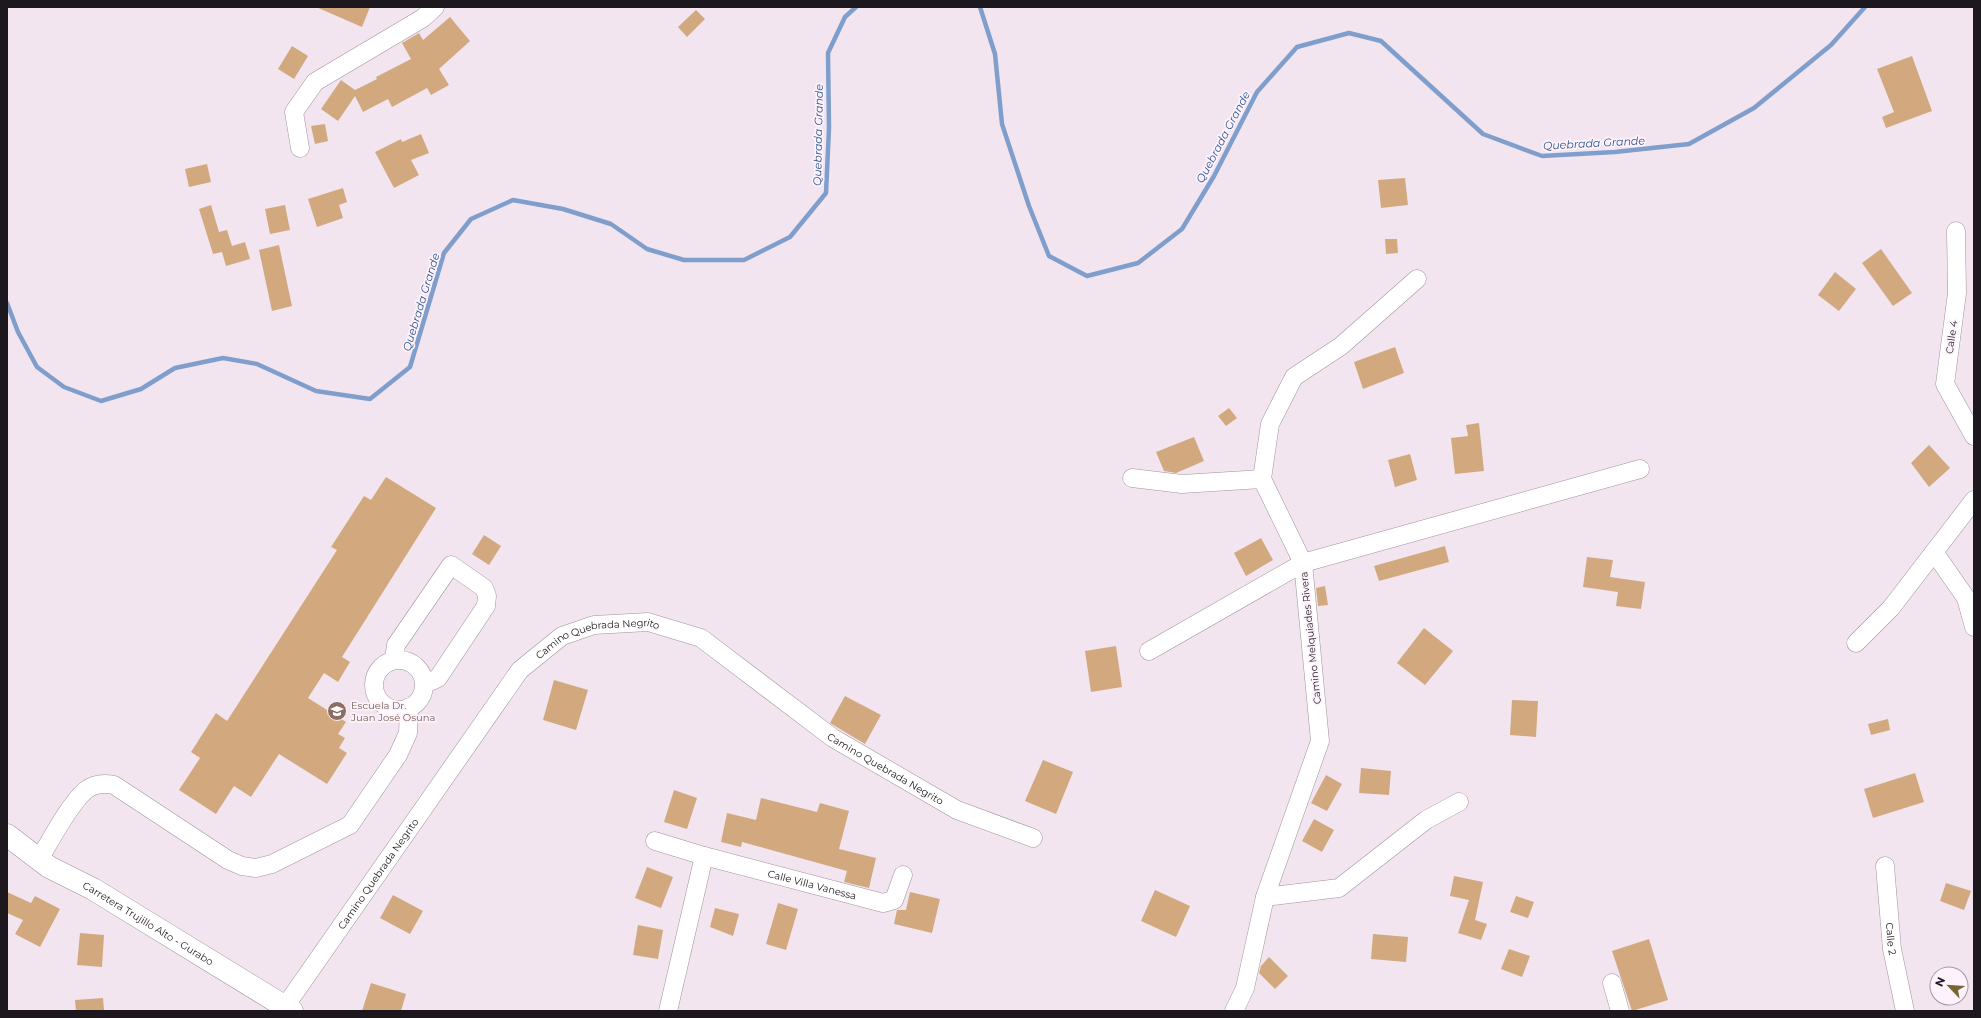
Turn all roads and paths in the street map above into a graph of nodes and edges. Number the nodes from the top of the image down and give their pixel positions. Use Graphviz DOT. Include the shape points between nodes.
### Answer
graph roads {
  1 [pos="424,11"];
  2 [pos="300,148"];
  3 [pos="1956,231"];
  4 [pos="1417,279"];
  5 [pos="1974,436"];
  6 [pos="1640,469"];
  7 [pos="1132,478"];
  8 [pos="1262,479"];
  9 [pos="1974,500"];
  10 [pos="1934,552"];
  11 [pos="1303,563"];
  12 [pos="1974,627"];
  13 [pos="1856,643"];
  14 [pos="1149,651"];
  15 [pos="394,660"];
  16 [pos="424,680"];
  17 [pos="409,708"];
  18 [pos="1459,802"];
  19 [pos="7,835"];
  20 [pos="1033,838"];
  21 [pos="656,841"];
  22 [pos="704,856"];
  23 [pos="39,860"];
  24 [pos="1886,866"];
  25 [pos="903,875"];
  26 [pos="1265,897"];
  27 [pos="1612,983"];
  28 [pos="288,1009"];
  29 [pos="668,1011"];
  30 [pos="1234,1011"];
  31 [pos="1620,1011"];
  32 [pos="1905,1011"];
  1 -- 2 [label="street" via="315,82 294,112"];
  3 -- 5 [label="street, Calle 4" via="1957,293 1945,384"];
  4 -- 8 [label="street" via="1341,346 1294,377 1270,424"];
  6 -- 11 [label="street"];
  7 -- 8 [label="street" via="1182,484"];
  8 -- 11 [label="street, Camino Melquiades Rivera"];
  9 -- 10 [label="street"];
  10 -- 12 [label="street" via="1966,598"];
  10 -- 13 [label="street" via="1891,608"];
  11 -- 14 [label="street"];
  11 -- 26 [label="street, Camino Melquiades Rivera" via="1320,741"];
  15 -- 16 [label="street" via="413,664 420,670"];
  15 -- 16 [label="street" via="396,645 451,565 484,588 487,596 486,606 438,678"];
  15 -- 17 [label="street" via="378,671 374,680 374,690 385,706 394,710"];
  16 -- 17 [label="street" via="420,698"];
  17 -- 23 [label="street" via="408,733 398,755 350,825 272,864 256,868 228,860 114,785 104,783 86,790 66,815"];
  18 -- 26 [label="street" via="1426,820 1339,888"];
  19 -- 23 [label="main road, Carretera Trujillo Alto - Gurabo"];
  20 -- 28 [label="street, Camino Quebrada Negrito" via="957,810 833,738 701,638 648,622 594,625 562,636 520,670"];
  21 -- 22 [label="street, Calle Villa Vanessa"];
  22 -- 25 [label="street, Calle Villa Vanessa" via="883,903 894,900"];
  22 -- 29 [label="street"];
  23 -- 28 [label="main road, Carretera Trujillo Alto - Gurabo"];
  24 -- 32 [label="street, Calle 2" via="1892,949"];
  26 -- 30 [label="street, Camino Melquiades Rivera" via="1245,988"];
  27 -- 31 [label="street"];
}
